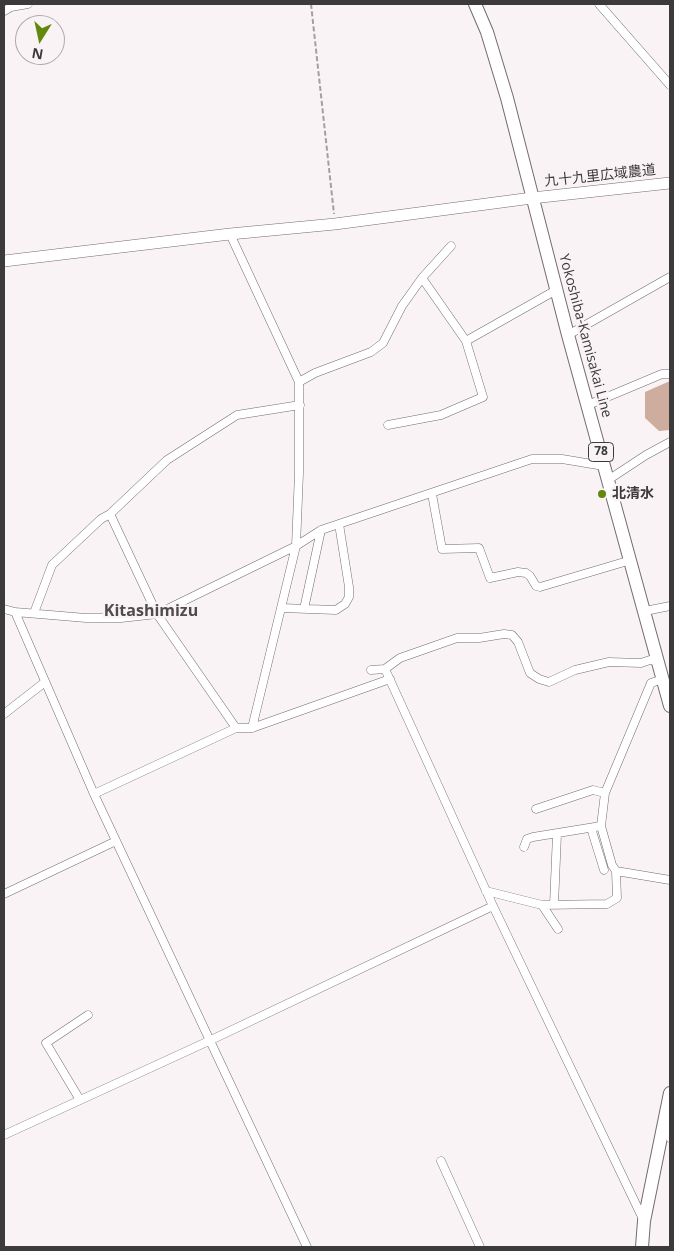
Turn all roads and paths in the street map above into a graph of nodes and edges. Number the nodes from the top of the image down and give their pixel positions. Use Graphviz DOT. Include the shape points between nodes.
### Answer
graph roads {
  1 [pos="28,4"];
  2 [pos="311,4"];
  3 [pos="475,4"];
  4 [pos="599,4"];
  5 [pos="4,11"];
  6 [pos="670,85"];
  7 [pos="670,183"];
  8 [pos="532,198"];
  9 [pos="335,224"];
  10 [pos="230,234"];
  11 [pos="451,246"];
  12 [pos="4,261"];
  13 [pos="670,276"];
  14 [pos="422,278"];
  15 [pos="558,289"];
  16 [pos="568,335"];
  17 [pos="466,341"];
  18 [pos="670,374"];
  19 [pos="299,382"];
  20 [pos="588,405"];
  21 [pos="300,406"];
  22 [pos="388,426"];
  23 [pos="670,442"];
  24 [pos="604,466"];
  25 [pos="608,480"];
  26 [pos="432,494"];
  27 [pos="110,514"];
  28 [pos="339,524"];
  29 [pos="321,530"];
  30 [pos="296,546"];
  31 [pos="631,560"];
  32 [pos="670,606"];
  33 [pos="281,608"];
  34 [pos="4,609"];
  35 [pos="304,609"];
  36 [pos="645,611"];
  37 [pos="15,612"];
  38 [pos="34,614"];
  39 [pos="157,614"];
  40 [pos="658,661"];
  41 [pos="385,669"];
  42 [pos="371,670"];
  43 [pos="390,679"];
  44 [pos="663,679"];
  45 [pos="45,682"];
  46 [pos="670,706"];
  47 [pos="4,714"];
  48 [pos="236,728"];
  49 [pos="252,728"];
  50 [pos="605,793"];
  51 [pos="94,794"];
  52 [pos="536,809"];
  53 [pos="601,826"];
  54 [pos="591,828"];
  55 [pos="557,834"];
  56 [pos="116,841"];
  57 [pos="524,847"];
  58 [pos="604,870"];
  59 [pos="616,871"];
  60 [pos="670,880"];
  61 [pos="486,891"];
  62 [pos="4,894"];
  63 [pos="542,905"];
  64 [pos="554,905"];
  65 [pos="493,906"];
  66 [pos="558,930"];
  67 [pos="88,1016"];
  68 [pos="211,1040"];
  69 [pos="670,1093"];
  70 [pos="80,1100"];
  71 [pos="664,1124"];
  72 [pos="4,1135"];
  73 [pos="670,1138"];
  74 [pos="441,1161"];
  75 [pos="644,1221"];
  76 [pos="307,1247"];
  77 [pos="480,1247"];
  78 [pos="642,1247"];
  1 -- 5 [label="street"];
  2 -- 9 [label="path"];
  3 -- 8 [label="main road, Yokoshiba-Kamisakai Line / 78" via="507,98"];
  4 -- 6 [label="street"];
  7 -- 8 [label="street, 九十九里広域農道"];
  8 -- 9 [label="street, 九十九里広域農道"];
  8 -- 15 [label="main road, Yokoshiba-Kamisakai Line / 78"];
  9 -- 10 [label="street, 九十九里広域農道"];
  10 -- 12 [label="street, 九十九里広域農道"];
  10 -- 19 [label="street"];
  11 -- 14 [label="street"];
  13 -- 16 [label="street"];
  14 -- 17 [label="street"];
  14 -- 19 [label="street" via="402,306 383,343 371,352"];
  15 -- 16 [label="main road, Yokoshiba-Kamisakai Line / 78"];
  15 -- 17 [label="street"];
  16 -- 20 [label="main road, Yokoshiba-Kamisakai Line / 78"];
  17 -- 22 [label="street" via="483,397 441,415"];
  18 -- 20 [label="street" via="662,374"];
  19 -- 21 [label="street"];
  20 -- 24 [label="main road, Yokoshiba-Kamisakai Line / 78"];
  21 -- 27 [label="street" via="237,415 168,460"];
  21 -- 30 [label="street"];
  23 -- 25 [label="street"];
  24 -- 25 [label="main road, Yokoshiba-Kamisakai Line / 78"];
  24 -- 26 [label="street" via="562,458 532,459"];
  25 -- 31 [label="main road, Yokoshiba-Kamisakai Line / 78"];
  26 -- 28 [label="street"];
  26 -- 31 [label="street" via="442,549 479,548 490,578 518,572 530,576 540,587"];
  27 -- 38 [label="street" via="52,566"];
  27 -- 39 [label="street"];
  28 -- 29 [label="street"];
  28 -- 35 [label="street" via="349,597 336,610"];
  29 -- 30 [label="street"];
  29 -- 35 [label="street"];
  30 -- 33 [label="street"];
  30 -- 39 [label="street"];
  31 -- 36 [label="main road, Yokoshiba-Kamisakai Line / 78"];
  32 -- 36 [label="street"];
  33 -- 35 [label="street"];
  33 -- 49 [label="street"];
  34 -- 37 [label="street"];
  36 -- 40 [label="main road, Yokoshiba-Kamisakai Line / 78"];
  37 -- 38 [label="street"];
  37 -- 45 [label="street"];
  38 -- 39 [label="street" via="121,618"];
  39 -- 48 [label="street"];
  40 -- 41 [label="street" via="609,662 575,670 549,682 530,673 518,642 504,634 457,638 400,658"];
  40 -- 44 [label="main road, Yokoshiba-Kamisakai Line / 78"];
  41 -- 42 [label="street"];
  41 -- 43 [label="street"];
  43 -- 49 [label="street"];
  43 -- 61 [label="street"];
  44 -- 46 [label="main road, Yokoshiba-Kamisakai Line / 78"];
  44 -- 50 [label="street" via="650,683"];
  45 -- 47 [label="street"];
  45 -- 51 [label="street"];
  48 -- 49 [label="street"];
  48 -- 51 [label="street"];
  50 -- 52 [label="street" via="593,790"];
  50 -- 53 [label="street"];
  51 -- 56 [label="street"];
  53 -- 54 [label="street"];
  53 -- 59 [label="street"];
  54 -- 55 [label="street"];
  54 -- 58 [label="street"];
  55 -- 57 [label="street" via="527,839"];
  55 -- 64 [label="street"];
  56 -- 62 [label="street"];
  56 -- 68 [label="street"];
  59 -- 60 [label="street"];
  59 -- 64 [label="street" via="617,898 613,902"];
  61 -- 63 [label="street"];
  61 -- 65 [label="street"];
  63 -- 64 [label="street"];
  63 -- 66 [label="street"];
  65 -- 68 [label="street"];
  65 -- 75 [label="street"];
  67 -- 70 [label="street" via="46,1043"];
  68 -- 70 [label="street"];
  68 -- 76 [label="street"];
  69 -- 71 [label="main road"];
  70 -- 72 [label="street"];
  71 -- 73 [label="street"];
  71 -- 75 [label="main road"];
  74 -- 77 [label="street"];
  75 -- 78 [label="main road"];
}
